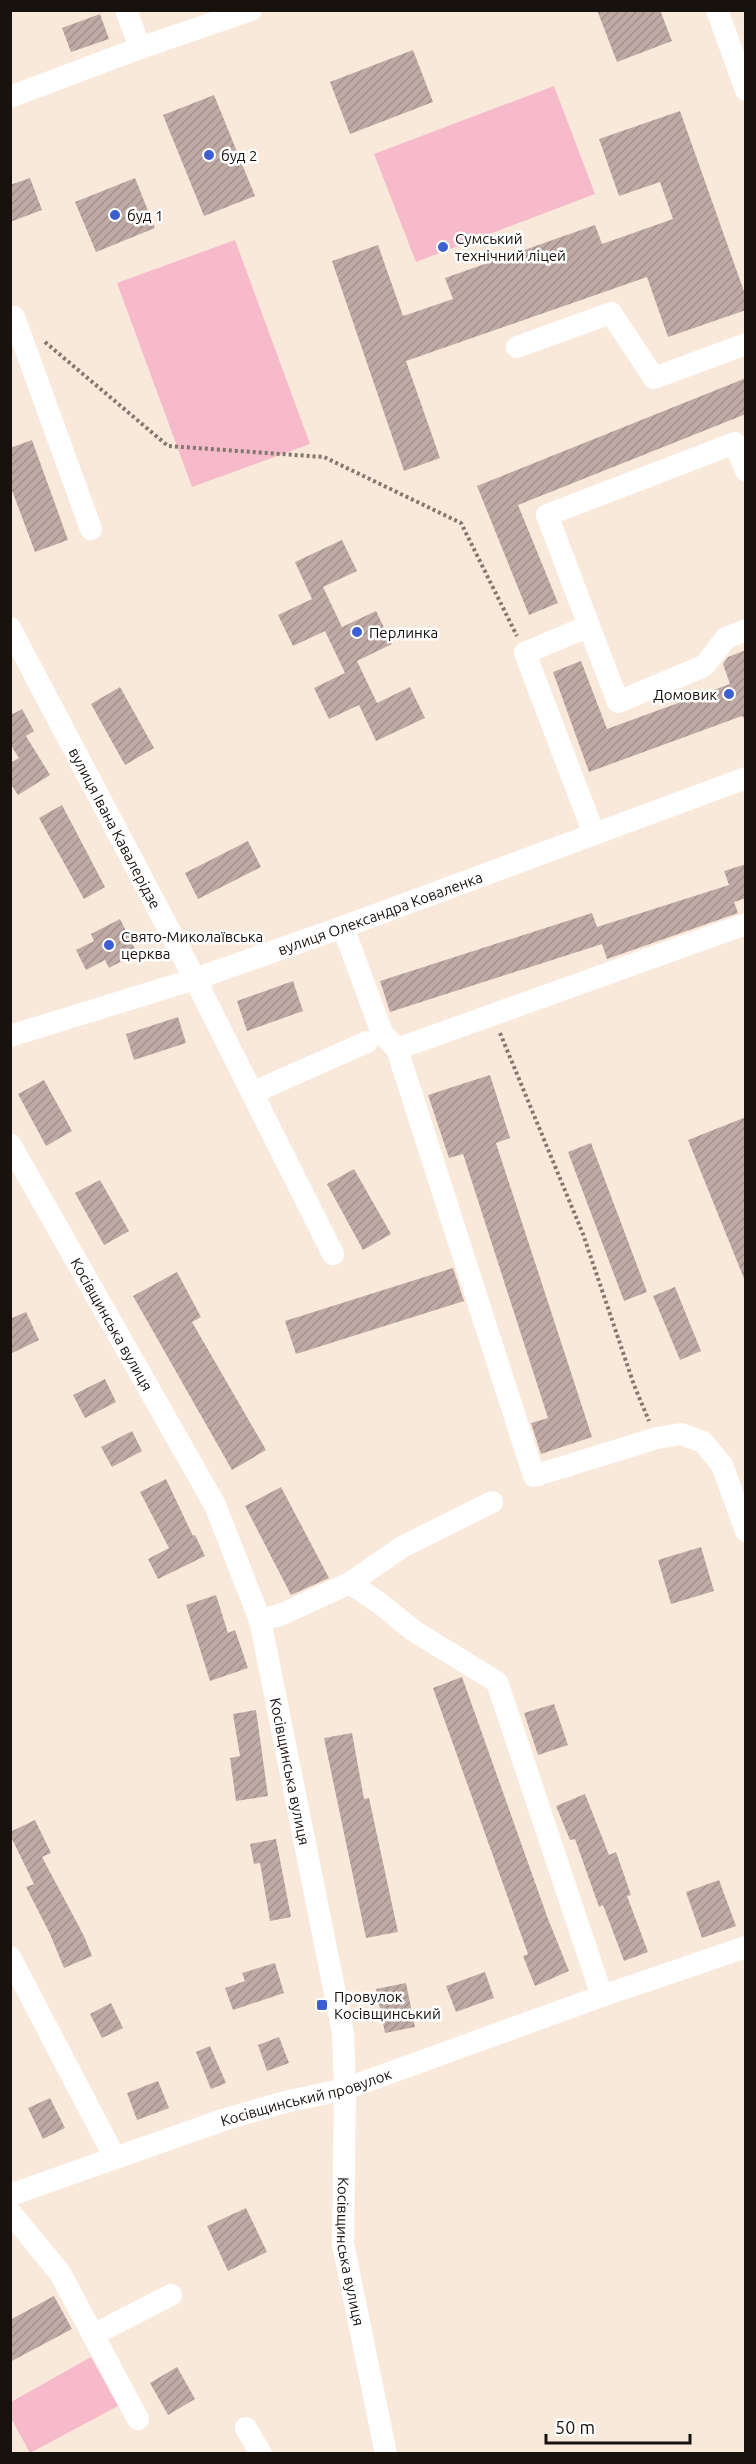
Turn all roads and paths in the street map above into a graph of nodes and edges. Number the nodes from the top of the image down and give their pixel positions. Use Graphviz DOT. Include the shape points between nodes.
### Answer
graph roads {
  1 [pos="126,10"];
  2 [pos="251,10"];
  3 [pos="717,10"];
  4 [pos="140,48"];
  5 [pos="744,81"];
  6 [pos="10,97"];
  7 [pos="10,318"];
  8 [pos="41,339"];
  9 [pos="746,345"];
  10 [pos="517,347"];
  11 [pos="746,471"];
  12 [pos="91,529"];
  13 [pos="588,626"];
  14 [pos="10,628"];
  15 [pos="746,630"];
  16 [pos="525,653"];
  17 [pos="746,778"];
  18 [pos="594,834"];
  19 [pos="746,924"];
  20 [pos="343,927"];
  21 [pos="195,979"];
  22 [pos="493,1014"];
  23 [pos="10,1036"];
  24 [pos="367,1042"];
  25 [pos="397,1048"];
  26 [pos="252,1092"];
  27 [pos="10,1144"];
  28 [pos="333,1254"];
  29 [pos="657,1438"];
  30 [pos="492,1502"];
  31 [pos="746,1531"];
  32 [pos="350,1583"];
  33 [pos="260,1620"];
  34 [pos="746,1947"];
  35 [pos="10,1957"];
  36 [pos="602,1996"];
  37 [pos="345,2089"];
  38 [pos="115,2158"];
  39 [pos="10,2195"];
  40 [pos="10,2212"];
  41 [pos="171,2295"];
  42 [pos="93,2335"];
  43 [pos="138,2420"];
  44 [pos="246,2428"];
  45 [pos="261,2454"];
  46 [pos="386,2454"];
  1 -- 4 [label="street"];
  2 -- 4 [label="street"];
  3 -- 5 [label="street"];
  4 -- 6 [label="street"];
  7 -- 12 [label="street" via="14,317"];
  8 -- 16 [label="path" via="168,446 324,457 461,524"];
  9 -- 10 [label="street" via="654,378 611,313"];
  11 -- 13 [label="street" via="735,443 547,515"];
  13 -- 15 [label="street" via="618,702 704,666 726,638"];
  13 -- 16 [label="street"];
  14 -- 21 [label="street, вулиця Івана Кавалерідзе"];
  16 -- 18 [label="street"];
  17 -- 18 [label="street, вулиця Олександра Коваленка"];
  18 -- 20 [label="street, вулиця Олександра Коваленка"];
  19 -- 22 [label="street"];
  20 -- 21 [label="street, вулиця Олександра Коваленка"];
  20 -- 25 [label="street" via="382,1033"];
  21 -- 23 [label="street, вулиця Олександра Коваленка"];
  21 -- 26 [label="street, вулиця Івана Кавалерідзе"];
  22 -- 25 [label="street"];
  22 -- 29 [label="path" via="583,1234 634,1385"];
  24 -- 26 [label="street"];
  25 -- 29 [label="street" via="534,1476"];
  26 -- 28 [label="street, вулиця Івана Кавалерідзе"];
  27 -- 33 [label="street, Косівщинська вулиця" via="215,1505"];
  29 -- 31 [label="street" via="681,1434 703,1442 722,1465"];
  30 -- 32 [label="street" via="402,1547"];
  32 -- 33 [label="street"];
  32 -- 36 [label="street" via="414,1631 497,1682"];
  33 -- 37 [label="street, Косівщинська вулиця" via="343,2033"];
  34 -- 36 [label="street, Косівщинський провулок"];
  35 -- 38 [label="street"];
  36 -- 37 [label="street, Косівщинський провулок"];
  37 -- 38 [label="street, Косівщинський провулок" via="224,2120"];
  37 -- 46 [label="street, Косівщинська вулиця" via="343,2244"];
  38 -- 39 [label="street, Косівщинський провулок"];
  40 -- 42 [label="street" via="60,2273"];
  41 -- 42 [label="street"];
  42 -- 43 [label="street"];
  44 -- 45 [label="street"];
}
